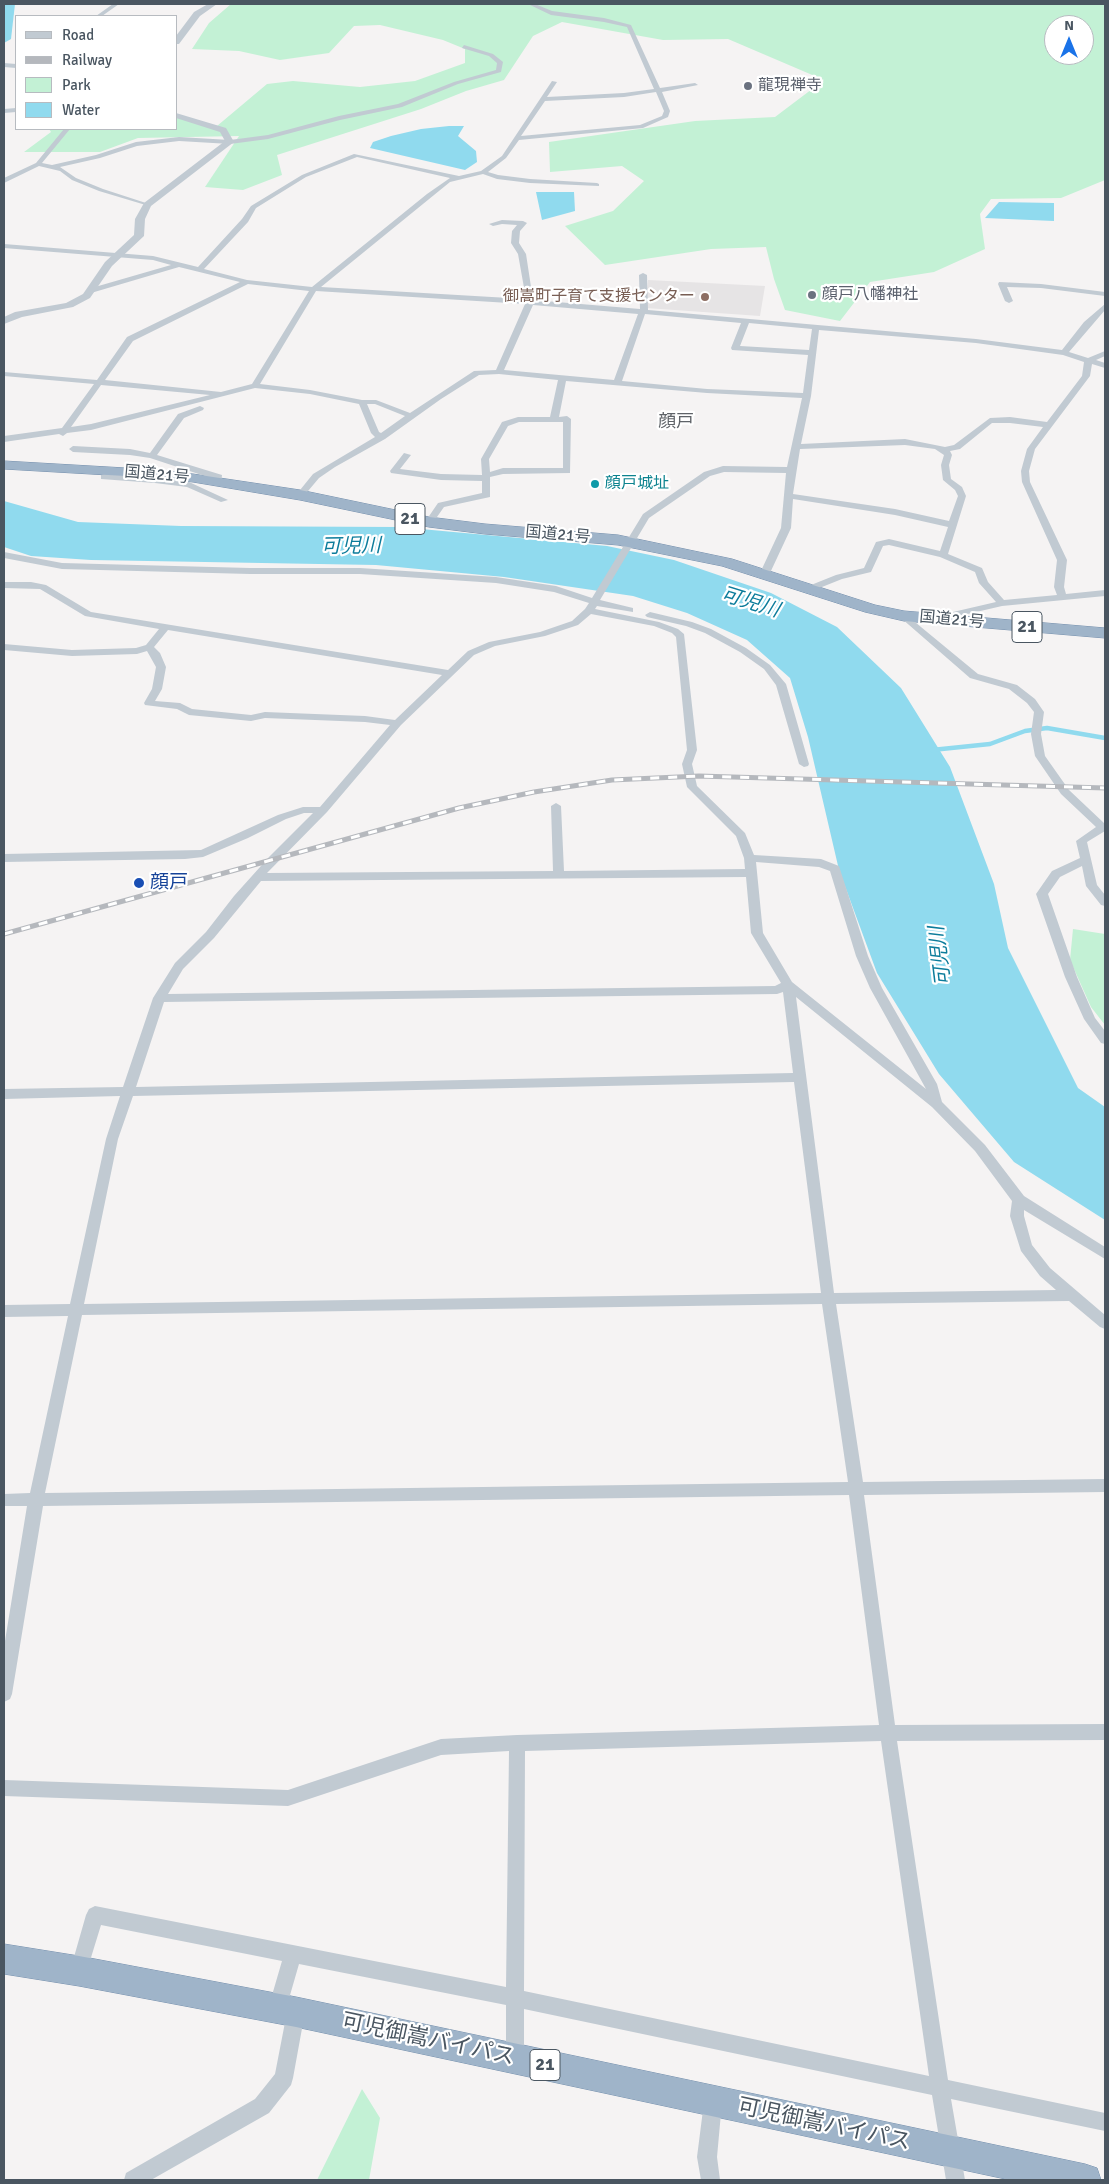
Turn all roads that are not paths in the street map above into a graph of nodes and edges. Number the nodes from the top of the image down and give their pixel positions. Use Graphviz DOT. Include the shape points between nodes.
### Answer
graph roads {
  1 [pos="116,4"];
  2 [pos="213,4"];
  3 [pos="531,4"];
  4 [pos="100,15"];
  5 [pos="178,39"];
  6 [pos="464,46"];
  7 [pos="554,82"];
  8 [pos="695,85"];
  9 [pos="657,90"];
  10 [pos="544,99"];
  11 [pos="178,116"];
  12 [pos="65,130"];
  13 [pos="518,138"];
  14 [pos="230,142"];
  15 [pos="38,164"];
  16 [pos="53,167"];
  17 [pos="483,172"];
  18 [pos="458,178"];
  19 [pos="4,181"];
  20 [pos="597,185"];
  21 [pos="147,205"];
  22 [pos="493,224"];
  23 [pos="4,246"];
  24 [pos="118,254"];
  25 [pos="178,265"];
  26 [pos="199,270"];
  27 [pos="643,275"];
  28 [pos="247,282"];
  29 [pos="314,289"];
  30 [pos="91,291"];
  31 [pos="1105,294"];
  32 [pos="1009,301"];
  33 [pos="530,302"];
  34 [pos="1105,306"];
  35 [pos="642,313"];
  36 [pos="4,320"];
  37 [pos="746,321"];
  38 [pos="816,326"];
  39 [pos="812,353"];
  40 [pos="1064,353"];
  41 [pos="1105,353"];
  42 [pos="1088,361"];
  43 [pos="1105,366"];
  44 [pos="499,372"];
  45 [pos="4,374"];
  46 [pos="562,379"];
  47 [pos="98,382"];
  48 [pos="617,384"];
  49 [pos="255,386"];
  50 [pos="223,394"];
  51 [pos="807,396"];
  52 [pos="211,398"];
  53 [pos="362,402"];
  54 [pos="411,416"];
  55 [pos="554,419"];
  56 [pos="1047,425"];
  57 [pos="63,433"];
  58 [pos="382,437"];
  59 [pos="4,439"];
  60 [pos="796,447"];
  61 [pos="73,449"];
  62 [pos="944,450"];
  63 [pos="407,455"];
  64 [pos="152,456"];
  65 [pos="4,465"];
  66 [pos="791,470"];
  67 [pos="104,477"];
  68 [pos="486,477"];
  69 [pos="191,481"];
  70 [pos="218,481"];
  71 [pos="300,495"];
  72 [pos="788,496"];
  73 [pos="224,500"];
  74 [pos="429,522"];
  75 [pos="952,525"];
  76 [pos="629,545"];
  77 [pos="4,555"];
  78 [pos="943,555"];
  79 [pos="765,573"];
  80 [pos="4,585"];
  81 [pos="815,591"];
  82 [pos="1105,593"];
  83 [pos="1063,597"];
  84 [pos="1002,603"];
  85 [pos="592,607"];
  86 [pos="904,616"];
  87 [pos="948,620"];
  88 [pos="165,628"];
  89 [pos="1105,633"];
  90 [pos="4,647"];
  91 [pos="149,647"];
  92 [pos="449,673"];
  93 [pos="397,723"];
  94 [pos="804,764"];
  95 [pos="556,806"];
  96 [pos="323,810"];
  97 [pos="1104,827"];
  98 [pos="4,858"];
  99 [pos="750,858"];
  100 [pos="1085,860"];
  101 [pos="750,873"];
  102 [pos="559,874"];
  103 [pos="259,877"];
  104 [pos="1105,902"];
  105 [pos="788,985"];
  106 [pos="159,998"];
  107 [pos="1105,1040"];
  108 [pos="798,1077"];
  109 [pos="126,1093"];
  110 [pos="4,1094"];
  111 [pos="936,1104"];
  112 [pos="1019,1200"];
  113 [pos="1105,1254"];
  114 [pos="1070,1294"];
  115 [pos="828,1298"];
  116 [pos="76,1310"];
  117 [pos="4,1311"];
  118 [pos="1105,1323"];
  119 [pos="1105,1485"];
  120 [pos="856,1488"];
  121 [pos="4,1500"];
  122 [pos="36,1500"];
  123 [pos="4,1694"];
  124 [pos="1105,1732"];
  125 [pos="888,1733"];
  126 [pos="517,1743"];
  127 [pos="4,1788"];
  128 [pos="293,1953"];
  129 [pos="4,1959"];
  130 [pos="80,1971"];
  131 [pos="517,1998"];
  132 [pos="287,2011"];
  133 [pos="516,2058"];
  134 [pos="940,2087"];
  135 [pos="713,2102"];
  136 [pos="1105,2122"];
  137 [pos="954,2166"];
  138 [pos="134,2180"];
  139 [pos="710,2180"];
  140 [pos="1085,2180"];
  1 -- 4 [label="street"];
  2 -- 5 [label="street" via="198,14"];
  3 -- 9 [label="street" via="551,13 629,26"];
  6 -- 14 [label="street" via="491,55 500,62 499,71 456,83 392,108 268,137"];
  7 -- 10 [label="street"];
  8 -- 9 [label="street"];
  9 -- 10 [label="street"];
  9 -- 13 [label="street" via="667,111 665,117 646,126"];
  10 -- 13 [label="street"];
  11 -- 14 [label="street" via="223,130"];
  12 -- 15 [label="street"];
  13 -- 17 [label="street" via="504,157"];
  14 -- 16 [label="street" via="179,139 136,144 98,158"];
  14 -- 21 [label="street"];
  15 -- 16 [label="street"];
  15 -- 19 [label="street"];
  16 -- 21 [label="street" via="88,185"];
  17 -- 18 [label="street"];
  17 -- 20 [label="street" via="530,181"];
  18 -- 26 [label="street" via="356,155 304,176 254,207 246,220"];
  18 -- 29 [label="street" via="429,195"];
  21 -- 24 [label="street" via="140,219 139,236"];
  22 -- 33 [label="street" via="523,223 516,231 515,243 522,254"];
  23 -- 24 [label="street"];
  24 -- 25 [label="street"];
  24 -- 30 [label="street" via="101,272"];
  25 -- 26 [label="street"];
  25 -- 30 [label="street"];
  26 -- 28 [label="street"];
  27 -- 35 [label="street"];
  28 -- 29 [label="street"];
  28 -- 47 [label="street" via="130,339"];
  29 -- 33 [label="street"];
  29 -- 49 [label="street"];
  30 -- 36 [label="street" via="69,305 18,314"];
  31 -- 32 [label="street" via="1002,284"];
  33 -- 35 [label="street"];
  33 -- 44 [label="street"];
  34 -- 40 [label="street"];
  35 -- 37 [label="street"];
  35 -- 48 [label="street"];
  37 -- 38 [label="street"];
  37 -- 39 [label="street" via="735,348"];
  38 -- 39 [label="street"];
  38 -- 40 [label="street" via="976,340"];
  39 -- 51 [label="street"];
  40 -- 42 [label="street"];
  41 -- 42 [label="street"];
  42 -- 43 [label="street"];
  42 -- 56 [label="street" via="1086,376"];
  44 -- 46 [label="street"];
  44 -- 54 [label="street" via="468,377"];
  45 -- 47 [label="street"];
  46 -- 48 [label="street"];
  46 -- 55 [label="street"];
  47 -- 50 [label="street"];
  47 -- 57 [label="street"];
  48 -- 51 [label="street"];
  49 -- 50 [label="street"];
  49 -- 53 [label="street"];
  50 -- 52 [label="street"];
  51 -- 60 [label="street"];
  52 -- 57 [label="street"];
  52 -- 64 [label="street" via="210,404 182,416"];
  53 -- 54 [label="street" via="376,402"];
  53 -- 58 [label="street" via="376,433"];
  54 -- 58 [label="street"];
  55 -- 68 [label="street" via="518,420 505,424 486,459"];
  55 -- 68 [label="street" via="567,419 567,471 503,471"];
  56 -- 62 [label="street" via="990,421 957,447"];
  56 -- 83 [label="street" via="1031,449 1025,471 1026,482 1062,560 1059,587"];
  57 -- 59 [label="street"];
  58 -- 71 [label="street" via="316,476"];
  60 -- 62 [label="street" via="905,442 937,446"];
  60 -- 66 [label="street"];
  61 -- 64 [label="street"];
  62 -- 75 [label="street" via="948,455 945,465 948,480 962,496"];
  63 -- 68 [label="street" via="394,471 441,477"];
  64 -- 70 [label="street" via="219,477"];
  65 -- 69 [label="highway, 国道21号 / 21" via="143,473"];
  66 -- 72 [label="street"];
  66 -- 76 [label="street" via="723,469 707,474 646,516"];
  67 -- 69 [label="street"];
  68 -- 74 [label="street" via="487,495 441,505"];
  69 -- 70 [label="highway, 国道21号 / 21"];
  69 -- 73 [label="street"];
  70 -- 71 [label="highway, 国道21号 / 21"];
  71 -- 74 [label="highway, 国道21号 / 21"];
  72 -- 75 [label="street" via="895,512"];
  72 -- 79 [label="street" via="786,528"];
  74 -- 76 [label="highway, 国道21号 / 21"];
  75 -- 78 [label="street"];
  76 -- 79 [label="highway, 国道21号 / 21" via="690,553"];
  76 -- 85 [label="street"];
  77 -- 85 [label="street" via="62,566 422,574 539,586 573,594"];
  78 -- 81 [label="street" via="890,542 879,544 868,570 839,577"];
  78 -- 84 [label="street" via="979,570 984,583"];
  79 -- 81 [label="highway, 国道21号 / 21"];
  80 -- 88 [label="street" via="42,587 88,614"];
  81 -- 86 [label="highway, 国道21号 / 21"];
  82 -- 83 [label="street"];
  83 -- 84 [label="street"];
  84 -- 87 [label="street" via="956,614"];
  85 -- 92 [label="street" via="575,623 542,634 492,644 471,653"];
  85 -- 94 [label="street" via="689,624 722,638 767,667 781,684"];
  85 -- 99 [label="street" via="656,624 681,636 692,750 687,764 692,786 741,835"];
  86 -- 87 [label="highway, 国道21号 / 21"];
  86 -- 97 [label="street" via="974,676 1013,687 1031,701 1039,712 1036,734 1040,756 1065,792"];
  87 -- 89 [label="highway, 国道21号 / 21"];
  88 -- 91 [label="street"];
  88 -- 92 [label="street"];
  90 -- 91 [label="street" via="72,653 137,651"];
  91 -- 93 [label="street" via="161,667 157,689 149,703 180,706 189,712 251,718 265,714"];
  92 -- 93 [label="street"];
  93 -- 96 [label="street"];
  95 -- 102 [label="street"];
  96 -- 98 [label="street" via="304,810 282,817 202,853"];
  96 -- 103 [label="street"];
  97 -- 100 [label="street" via="1080,841"];
  99 -- 101 [label="street"];
  99 -- 111 [label="street" via="821,863 835,869 862,956 876,988 931,1084"];
  100 -- 104 [label="street" via="1092,886"];
  100 -- 107 [label="street" via="1056,874 1042,894 1071,977 1090,1019"];
  101 -- 102 [label="street"];
  101 -- 105 [label="street" via="757,932"];
  102 -- 103 [label="street"];
  103 -- 106 [label="street" via="179,966"];
  105 -- 106 [label="street" via="777,990"];
  105 -- 108 [label="street"];
  105 -- 111 [label="street"];
  106 -- 109 [label="street"];
  108 -- 109 [label="street"];
  108 -- 115 [label="street"];
  109 -- 110 [label="street"];
  109 -- 116 [label="street" via="112,1139"];
  111 -- 112 [label="street" via="980,1148"];
  112 -- 113 [label="street"];
  112 -- 114 [label="street" via="1017,1216 1026,1247"];
  114 -- 115 [label="street"];
  114 -- 118 [label="street"];
  115 -- 116 [label="street"];
  115 -- 120 [label="street"];
  116 -- 117 [label="street"];
  116 -- 122 [label="street"];
  119 -- 120 [label="street"];
  120 -- 122 [label="street"];
  120 -- 125 [label="street"];
  121 -- 122 [label="street"];
  122 -- 123 [label="street"];
  124 -- 125 [label="street"];
  125 -- 126 [label="street"];
  125 -- 134 [label="street"];
  126 -- 127 [label="street" via="441,1747 288,1798"];
  126 -- 131 [label="street"];
  128 -- 130 [label="street" via="95,1915"];
  128 -- 131 [label="street"];
  128 -- 132 [label="street"];
  129 -- 130 [label="highway, 可児御嵩バイパス / 21"];
  130 -- 132 [label="highway, 可児御嵩バイパス / 21"];
  131 -- 133 [label="street"];
  131 -- 134 [label="street"];
  132 -- 133 [label="highway, 可児御嵩バイパス / 21"];
  132 -- 138 [label="street" via="284,2078 262,2106"];
  133 -- 135 [label="highway, 可児御嵩バイパス / 21"];
  134 -- 136 [label="street"];
  134 -- 137 [label="street"];
  135 -- 137 [label="highway, 可児御嵩バイパス / 21"];
  135 -- 139 [label="street" via="707,2157"];
  137 -- 140 [label="highway, 可児御嵩バイパス / 21"];
}
